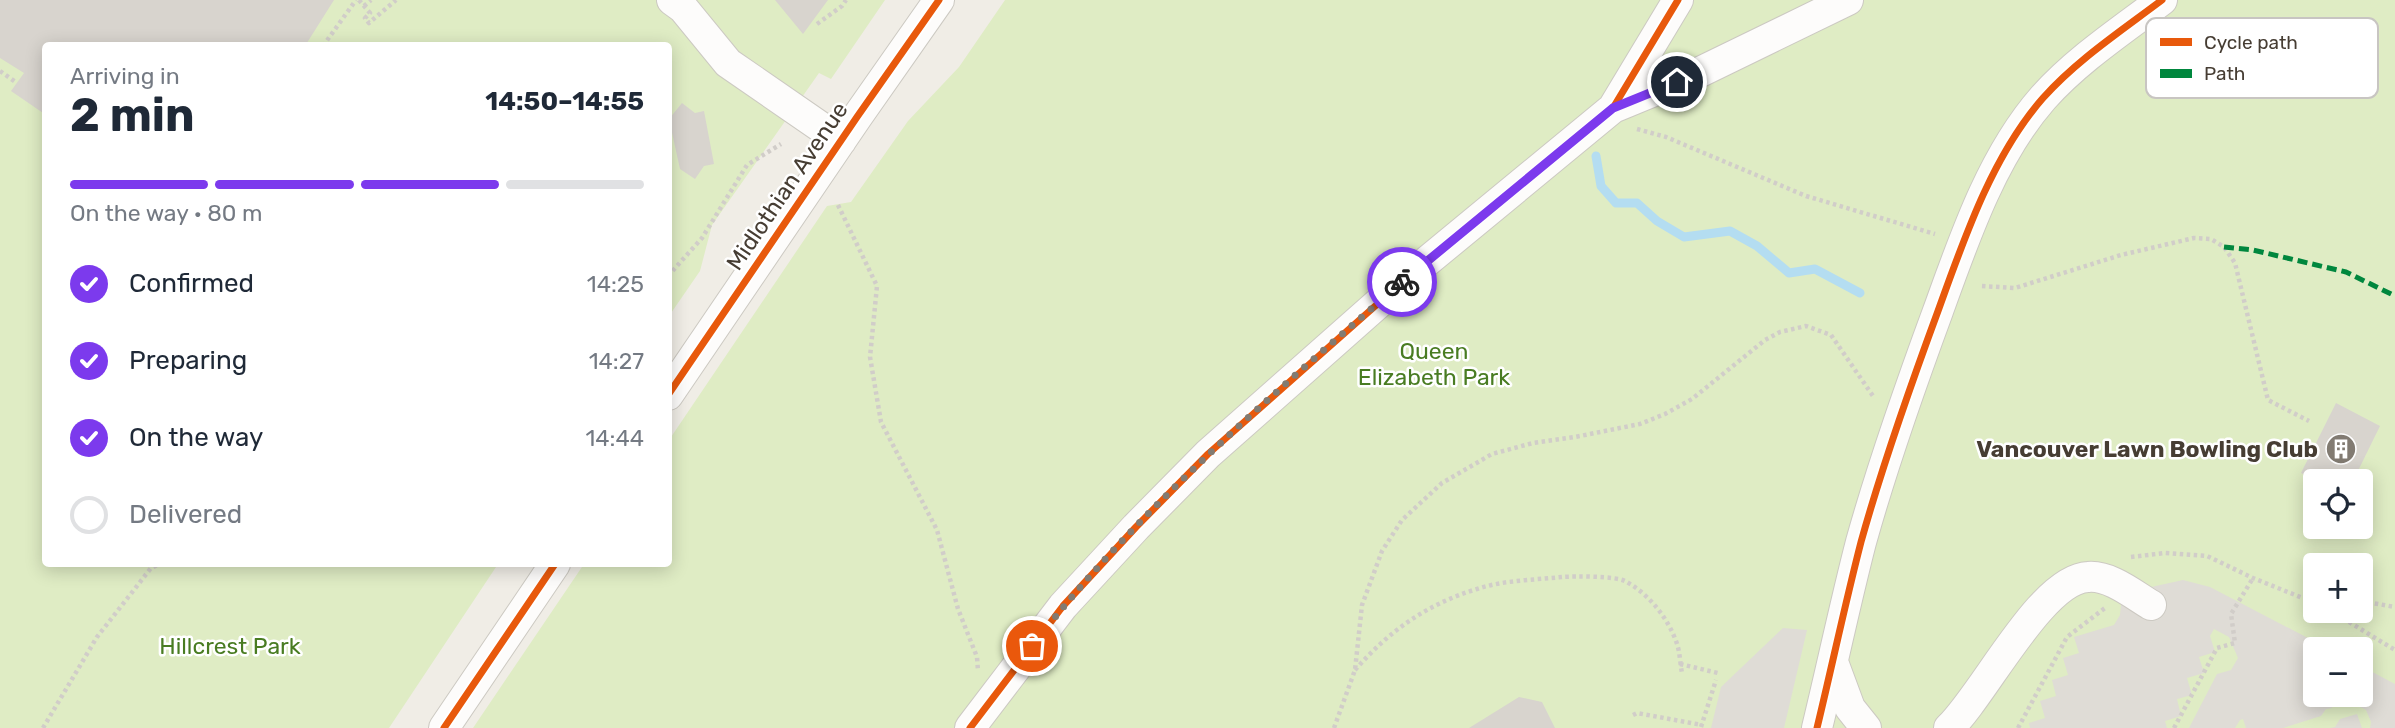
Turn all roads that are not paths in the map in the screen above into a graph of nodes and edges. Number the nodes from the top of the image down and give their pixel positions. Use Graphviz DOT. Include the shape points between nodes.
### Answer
graph roads {
  1 [pos="672,0"];
  2 [pos="939,0"];
  3 [pos="1678,0"];
  4 [pos="1848,0"];
  5 [pos="2162,0"];
  6 [pos="1623,118"];
  7 [pos="841,141"];
  8 [pos="672,389"];
  9 [pos="553,567"];
  10 [pos="2151,605"];
  11 [pos="1833,662"];
  12 [pos="978,717"];
  13 [pos="444,728"];
  14 [pos="1817,728"];
  15 [pos="1866,728"];
  16 [pos="1949,728"];
  1 -- 7 [label="street" via="728,63"];
  2 -- 7 [label="street, Midlothian Avenue"];
  3 -- 6 [label="street"];
  4 -- 6 [label="street" via="1698,73"];
  5 -- 11 [label="street" via="2071,70 2043,99 1997,165 1899,415 1861,542"];
  6 -- 12 [label="street" via="1408,277 1208,454 1063,606"];
  7 -- 8 [label="street, Midlothian Avenue"];
  9 -- 13 [label="street"];
  10 -- 16 [label="street" via="2111,582 2089,576 2068,582 2047,600"];
  11 -- 14 [label="street"];
  11 -- 15 [label="street" via="1850,708"];
}
